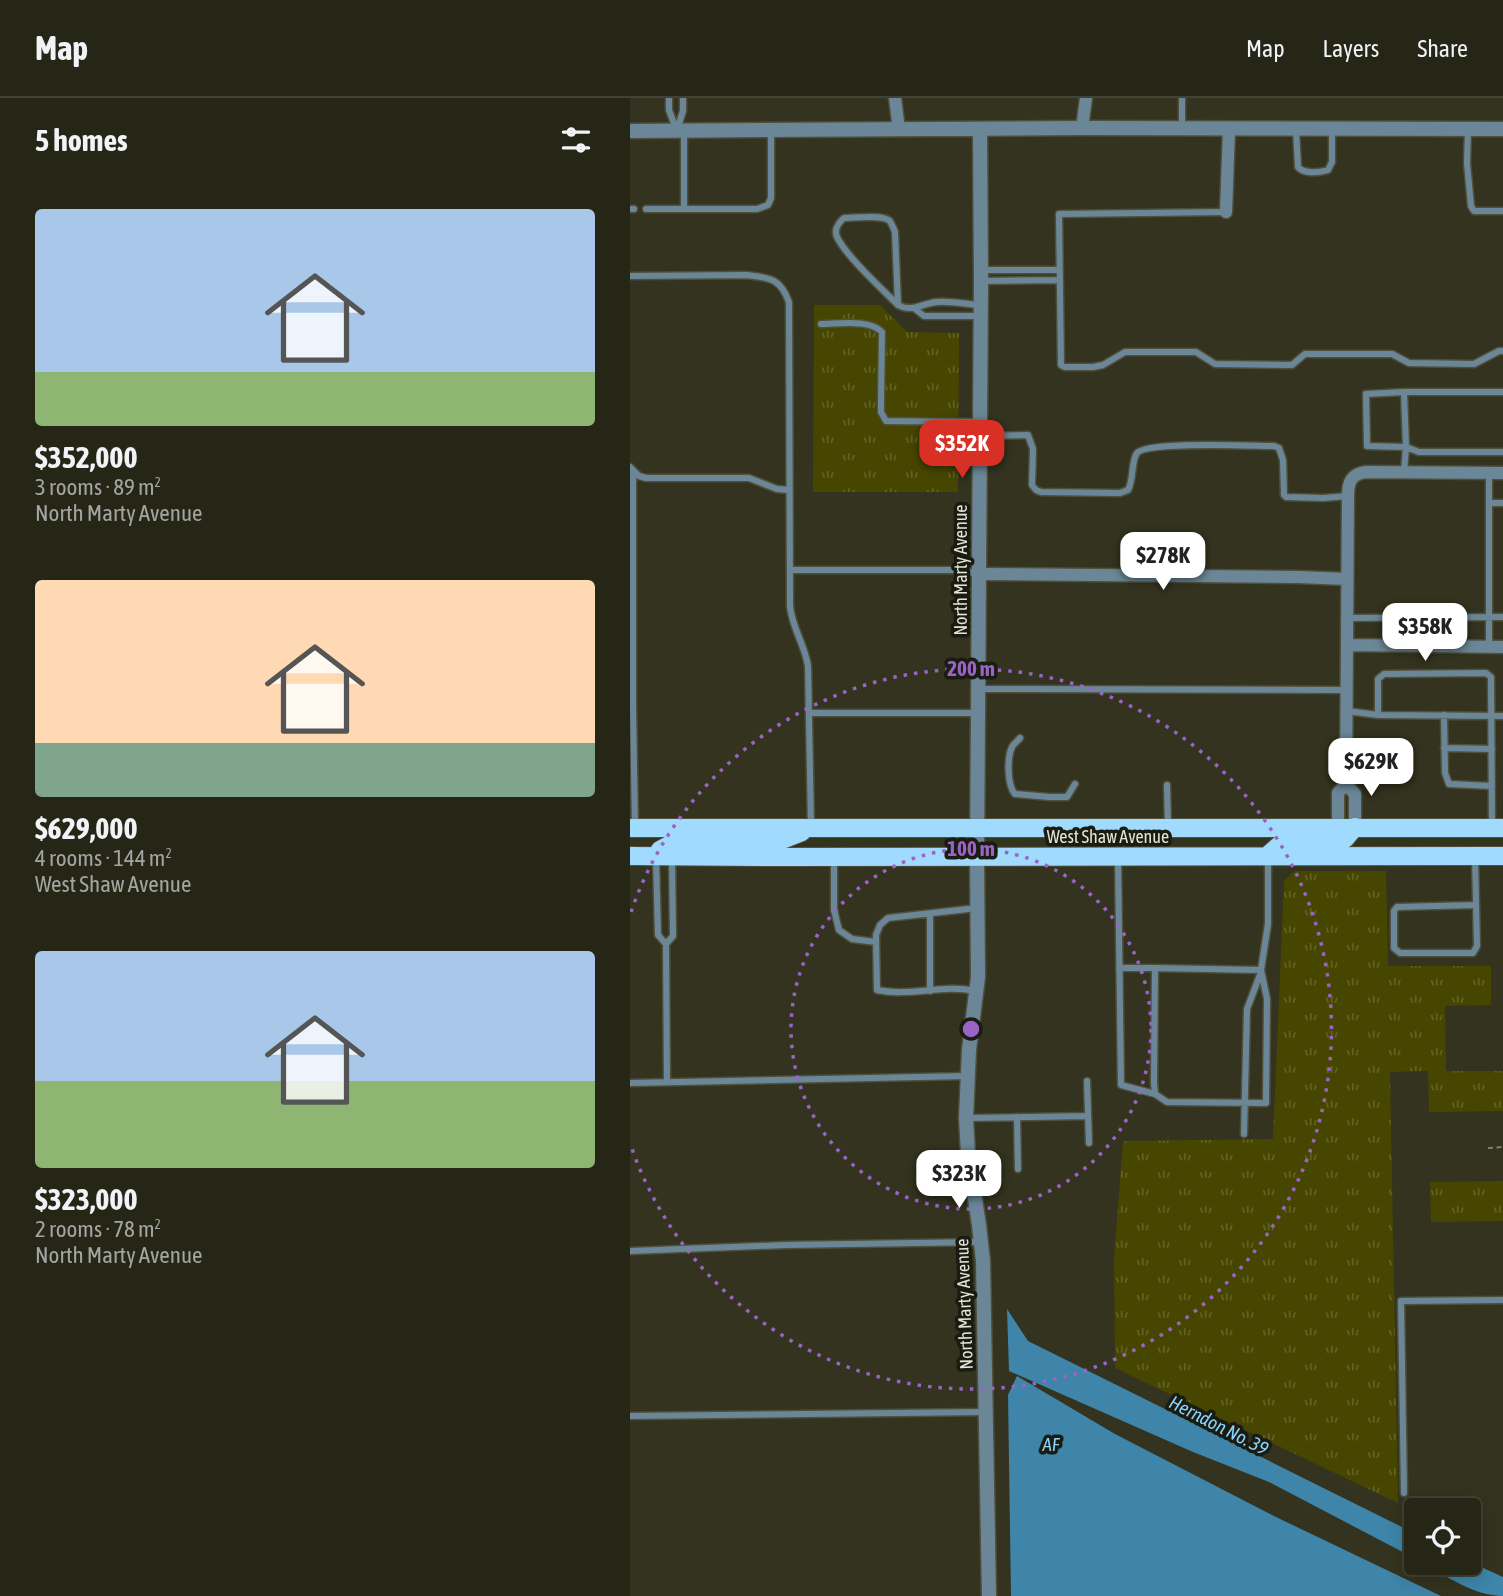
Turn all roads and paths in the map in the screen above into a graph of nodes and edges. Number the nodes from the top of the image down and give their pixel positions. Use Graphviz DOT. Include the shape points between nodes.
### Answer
graph roads {
  1 [pos="669,98"];
  2 [pos="683,98"];
  3 [pos="895,98"];
  4 [pos="1086,98"];
  5 [pos="1182,98"];
  6 [pos="1082,128"];
  7 [pos="1296,128"];
  8 [pos="1332,128"];
  9 [pos="1182,129"];
  10 [pos="1229,129"];
  11 [pos="1468,129"];
  12 [pos="1503,129"];
  13 [pos="771,130"];
  14 [pos="899,130"];
  15 [pos="980,130"];
  16 [pos="630,131"];
  17 [pos="681,131"];
  18 [pos="646,209"];
  19 [pos="684,209"];
  20 [pos="1503,211"];
  21 [pos="1226,212"];
  22 [pos="1059,270"];
  23 [pos="981,275"];
  24 [pos="630,276"];
  25 [pos="1059,280"];
  26 [pos="898,305"];
  27 [pos="915,309"];
  28 [pos="981,311"];
  29 [pos="821,324"];
  30 [pos="1503,351"];
  31 [pos="1404,392"];
  32 [pos="1503,392"];
  33 [pos="980,429"];
  34 [pos="1406,447"];
  35 [pos="1503,452"];
  36 [pos="631,469"];
  37 [pos="1404,472"];
  38 [pos="1489,473"];
  39 [pos="1503,473"];
  40 [pos="789,491"];
  41 [pos="1348,496"];
  42 [pos="1489,503"];
  43 [pos="1503,503"];
  44 [pos="790,570"];
  45 [pos="979,574"];
  46 [pos="1347,579"];
  47 [pos="1490,617"];
  48 [pos="1503,617"];
  49 [pos="1348,618"];
  50 [pos="1348,645"];
  51 [pos="1489,647"];
  52 [pos="1503,647"];
  53 [pos="978,689"];
  54 [pos="1347,690"];
  55 [pos="1347,711"];
  56 [pos="809,713"];
  57 [pos="978,713"];
  58 [pos="1378,715"];
  59 [pos="1444,715"];
  60 [pos="1492,716"];
  61 [pos="1503,716"];
  62 [pos="1020,738"];
  63 [pos="1444,748"];
  64 [pos="1492,749"];
  65 [pos="1075,784"];
  66 [pos="1167,785"];
  67 [pos="1492,786"];
  68 [pos="1347,827"];
  69 [pos="812,828"];
  70 [pos="1498,828"];
  71 [pos="978,829"];
  72 [pos="1168,829"];
  73 [pos="632,831"];
  74 [pos="1268,855"];
  75 [pos="1475,855"];
  76 [pos="630,856"];
  77 [pos="664,856"];
  78 [pos="1503,856"];
  79 [pos="834,857"];
  80 [pos="977,857"];
  81 [pos="1118,857"];
  82 [pos="1476,905"];
  83 [pos="977,908"];
  84 [pos="930,914"];
  85 [pos="876,943"];
  86 [pos="666,944"];
  87 [pos="1119,968"];
  88 [pos="1155,968"];
  89 [pos="1261,970"];
  90 [pos="930,991"];
  91 [pos="976,992"];
  92 [pos="967,1076"];
  93 [pos="1087,1081"];
  94 [pos="667,1082"];
  95 [pos="630,1083"];
  96 [pos="1155,1094"];
  97 [pos="1245,1103"];
  98 [pos="1088,1116"];
  99 [pos="1017,1117"];
  100 [pos="966,1118"];
  101 [pos="1244,1134"];
  102 [pos="1089,1143"];
  103 [pos="1488,1147"];
  104 [pos="1503,1147"];
  105 [pos="1018,1169"];
  106 [pos="981,1242"];
  107 [pos="630,1251"];
  108 [pos="1503,1300"];
  109 [pos="986,1412"];
  110 [pos="630,1416"];
  111 [pos="1404,1493"];
  112 [pos="989,1596"];
  1 -- 17 [label="lane" via="669,110"];
  2 -- 17 [label="lane"];
  3 -- 14 [label="street"];
  4 -- 6 [label="street"];
  5 -- 9 [label="lane"];
  6 -- 9 [label="street"];
  6 -- 15 [label="street"];
  7 -- 8 [label="street"];
  7 -- 8 [label="lane" via="1298,167 1305,172 1324,172 1331,167"];
  7 -- 10 [label="street"];
  8 -- 11 [label="street"];
  9 -- 10 [label="street"];
  10 -- 21 [label="street"];
  11 -- 12 [label="street"];
  11 -- 20 [label="lane" via="1471,206 1474,211"];
  13 -- 14 [label="street"];
  13 -- 17 [label="street"];
  13 -- 19 [label="lane" via="768,205"];
  14 -- 15 [label="street"];
  15 -- 23 [label="street, North Marty Avenue"];
  16 -- 17 [label="street"];
  17 -- 19 [label="lane"];
  18 -- 19 [label="lane"];
  21 -- 22 [label="lane" via="1059,214"];
  22 -- 23 [label="lane"];
  22 -- 25 [label="lane"];
  23 -- 25 [label="lane"];
  23 -- 28 [label="street, North Marty Avenue"];
  24 -- 40 [label="lane" via="747,275 776,281 784,289 789,302"];
  25 -- 30 [label="lane" via="1060,362 1065,367 1103,365 1125,352 1196,352 1215,364 1292,365 1305,354 1392,355 1409,363 1474,364"];
  26 -- 26 [label="lane" via="836,236 844,218 882,217 891,224"];
  26 -- 27 [label="lane"];
  27 -- 28 [label="lane" via="935,302"];
  27 -- 28 [label="lane" via="924,316"];
  28 -- 33 [label="street, North Marty Avenue"];
  29 -- 33 [label="lane" via="867,324 882,332 881,412 886,421"];
  31 -- 32 [label="lane"];
  31 -- 34 [label="lane"];
  31 -- 34 [label="lane" via="1366,394 1367,446"];
  33 -- 41 [label="lane" via="1028,435 1033,449 1032,485 1041,492 1128,490 1135,456 1147,448 1274,446 1283,460 1286,497"];
  33 -- 45 [label="street, North Marty Avenue"];
  34 -- 35 [label="lane" via="1419,452"];
  34 -- 37 [label="lane"];
  36 -- 40 [label="lane" via="646,478 748,478"];
  36 -- 73 [label="lane"];
  37 -- 38 [label="street"];
  37 -- 41 [label="street" via="1358,474 1351,478"];
  38 -- 39 [label="street"];
  38 -- 42 [label="lane"];
  40 -- 44 [label="lane"];
  41 -- 46 [label="street"];
  42 -- 43 [label="lane"];
  42 -- 47 [label="lane"];
  44 -- 45 [label="lane" via="957,570"];
  44 -- 56 [label="lane" via="791,618 807,654"];
  45 -- 46 [label="street"];
  45 -- 53 [label="street, North Marty Avenue"];
  46 -- 49 [label="street"];
  47 -- 48 [label="lane"];
  47 -- 49 [label="lane"];
  47 -- 51 [label="lane"];
  49 -- 50 [label="street"];
  50 -- 51 [label="street"];
  50 -- 54 [label="street"];
  51 -- 52 [label="street"];
  53 -- 54 [label="lane"];
  53 -- 57 [label="street, North Marty Avenue"];
  54 -- 55 [label="street"];
  55 -- 58 [label="lane"];
  55 -- 68 [label="street" via="1346,784 1355,794"];
  56 -- 57 [label="lane"];
  56 -- 69 [label="lane"];
  57 -- 71 [label="street, North Marty Avenue"];
  58 -- 59 [label="lane"];
  58 -- 60 [label="lane" via="1378,679 1384,674 1486,673 1491,677"];
  59 -- 60 [label="lane"];
  59 -- 63 [label="lane"];
  60 -- 61 [label="lane"];
  60 -- 64 [label="lane"];
  62 -- 65 [label="lane" via="1009,764 1010,788 1015,794 1067,797"];
  63 -- 64 [label="lane"];
  63 -- 67 [label="lane" via="1449,784"];
  64 -- 67 [label="lane"];
  66 -- 72 [label="lane"];
  67 -- 70 [label="lane"];
  68 -- 70 [label="main road, West Shaw Avenue"];
  68 -- 72 [label="main road, West Shaw Avenue"];
  68 -- 74 [label="main road" via="1345,839 1283,842"];
  69 -- 71 [label="main road, West Shaw Avenue"];
  69 -- 73 [label="main road, West Shaw Avenue"];
  69 -- 77 [label="main road" via="779,841 673,843 660,850"];
  71 -- 72 [label="main road, West Shaw Avenue"];
  71 -- 80 [label="street, North Marty Avenue"];
  74 -- 75 [label="main road, West Shaw Avenue"];
  74 -- 81 [label="main road, West Shaw Avenue"];
  74 -- 89 [label="lane" via="1268,923"];
  75 -- 78 [label="main road, West Shaw Avenue"];
  75 -- 82 [label="lane"];
  76 -- 77 [label="main road, West Shaw Avenue"];
  77 -- 79 [label="main road, West Shaw Avenue"];
  77 -- 86 [label="lane" via="673,936"];
  77 -- 86 [label="lane" via="658,935"];
  79 -- 80 [label="main road, West Shaw Avenue"];
  79 -- 85 [label="lane" via="834,910 839,930 852,940"];
  80 -- 81 [label="main road, West Shaw Avenue"];
  80 -- 83 [label="street, North Marty Avenue"];
  81 -- 87 [label="lane"];
  82 -- 82 [label="lane" via="1474,953 1400,953 1394,948 1396,906"];
  83 -- 84 [label="lane"];
  83 -- 91 [label="street, North Marty Avenue"];
  84 -- 85 [label="lane" via="888,918 880,925"];
  84 -- 90 [label="lane"];
  85 -- 90 [label="lane" via="877,990"];
  86 -- 94 [label="lane"];
  87 -- 88 [label="lane"];
  87 -- 96 [label="lane" via="1121,1085"];
  88 -- 89 [label="lane"];
  88 -- 96 [label="lane"];
  89 -- 97 [label="lane" via="1247,1009"];
  89 -- 97 [label="lane" via="1267,999 1266,1103"];
  90 -- 91 [label="lane" via="960,988"];
  91 -- 92 [label="street, North Marty Avenue"];
  92 -- 94 [label="lane"];
  92 -- 100 [label="street, North Marty Avenue"];
  93 -- 98 [label="lane"];
  94 -- 95 [label="lane"];
  96 -- 97 [label="lane" via="1167,1102"];
  97 -- 101 [label="lane"];
  98 -- 99 [label="lane"];
  98 -- 102 [label="lane"];
  99 -- 100 [label="lane"];
  99 -- 105 [label="lane"];
  100 -- 106 [label="street, North Marty Avenue"];
  103 -- 104 [label="path"];
  106 -- 107 [label="lane"];
  106 -- 109 [label="street, North Marty Avenue"];
  108 -- 111 [label="lane" via="1401,1301"];
  109 -- 110 [label="lane"];
  109 -- 112 [label="street, North Marty Avenue"];
}
